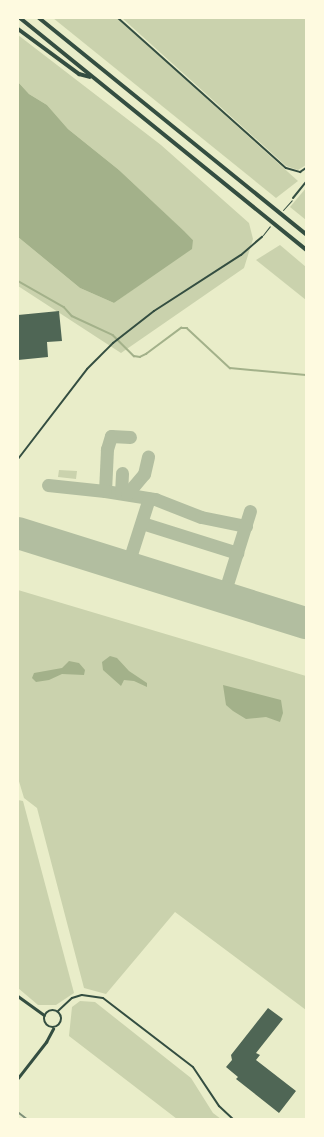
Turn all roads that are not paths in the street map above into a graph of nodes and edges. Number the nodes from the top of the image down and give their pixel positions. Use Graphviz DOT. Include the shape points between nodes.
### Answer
graph roads {
  1 [pos="20,18"];
  2 [pos="39,18"];
  3 [pos="118,18"];
  4 [pos="18,29"];
  5 [pos="92,78"];
  6 [pos="306,168"];
  7 [pos="306,182"];
  8 [pos="293,198"];
  9 [pos="306,234"];
  10 [pos="262,237"];
  11 [pos="306,250"];
  12 [pos="18,459"];
  13 [pos="18,996"];
  14 [pos="58,1011"];
  15 [pos="44,1015"];
  16 [pos="53,1029"];
  17 [pos="18,1078"];
  18 [pos="233,1119"];
  1 -- 5 [label="highway"];
  2 -- 9 [label="highway"];
  3 -- 6 [label="street" via="286,168 300,172"];
  4 -- 5 [label="highway" via="78,74"];
  5 -- 11 [label="highway"];
  7 -- 8 [label="street"];
  10 -- 12 [label="street" via="241,254 160,307 113,343 87,369"];
  13 -- 15 [label="street"];
  14 -- 15 [label="street" via="49,1010"];
  14 -- 16 [label="street" via="62,1021"];
  14 -- 18 [label="street" via="72,998 82,995 103,998 193,1067 219,1106"];
  15 -- 16 [label="street" via="46,1025"];
  16 -- 17 [label="street"];
}
